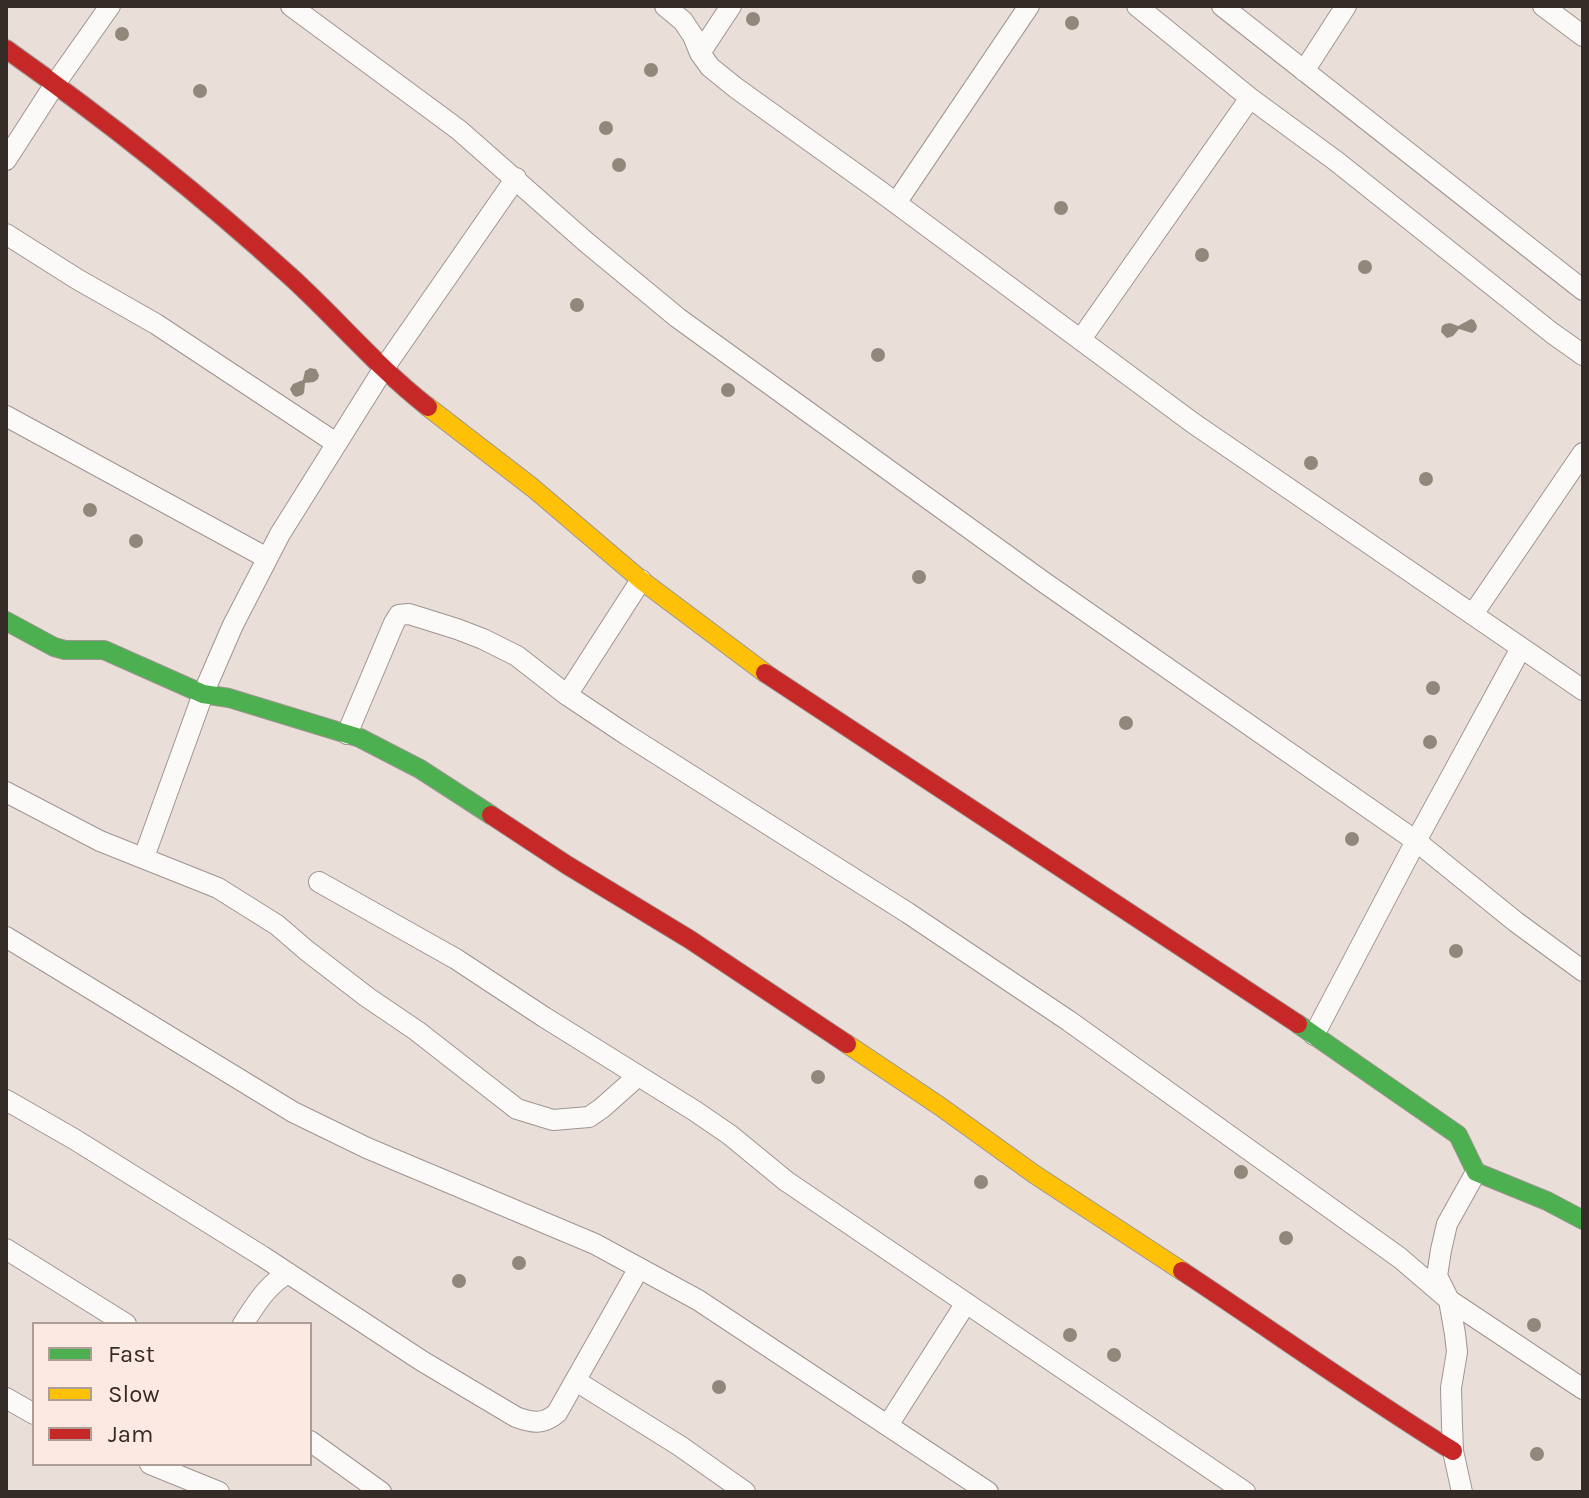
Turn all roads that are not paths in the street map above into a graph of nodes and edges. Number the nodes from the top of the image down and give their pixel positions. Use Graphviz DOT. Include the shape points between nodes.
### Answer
graph roads {
  1 [pos="110,6"];
  2 [pos="291,6"];
  3 [pos="665,6"];
  4 [pos="731,6"];
  5 [pos="1029,6"];
  6 [pos="1137,6"];
  7 [pos="1222,6"];
  8 [pos="1346,6"];
  9 [pos="1543,6"];
  10 [pos="1583,36"];
  11 [pos="6,49"];
  12 [pos="700,53"];
  13 [pos="1304,71"];
  14 [pos="55,84"];
  15 [pos="1250,98"];
  16 [pos="6,160"];
  17 [pos="516,178"];
  18 [pos="896,203"];
  19 [pos="6,234"];
  20 [pos="1583,290"];
  21 [pos="1081,339"];
  22 [pos="1583,355"];
  23 [pos="384,368"];
  24 [pos="6,416"];
  25 [pos="336,443"];
  26 [pos="1583,453"];
  27 [pos="267,558"];
  28 [pos="641,580"];
  29 [pos="1473,614"];
  30 [pos="6,621"];
  31 [pos="1521,648"];
  32 [pos="1583,690"];
  33 [pos="203,694"];
  34 [pos="567,695"];
  35 [pos="347,734"];
  36 [pos="6,792"];
  37 [pos="1416,841"];
  38 [pos="144,857"];
  39 [pos="319,882"];
  40 [pos="6,937"];
  41 [pos="1583,971"];
  42 [pos="1314,1035"];
  43 [pos="638,1076"];
  44 [pos="6,1100"];
  45 [pos="1476,1172"];
  46 [pos="1583,1220"];
  47 [pos="6,1249"];
  48 [pos="639,1268"];
  49 [pos="288,1273"];
  50 [pos="1449,1300"];
  51 [pos="966,1303"];
  52 [pos="123,1322"];
  53 [pos="244,1322"];
  54 [pos="576,1381"];
  55 [pos="1583,1389"];
  56 [pos="6,1398"];
  57 [pos="32,1413"];
  58 [pos="888,1425"];
  59 [pos="312,1442"];
  60 [pos="1453,1451"];
  61 [pos="155,1466"];
  62 [pos="219,1492"];
  63 [pos="381,1492"];
  64 [pos="745,1492"];
  65 [pos="988,1492"];
  66 [pos="1245,1492"];
  67 [pos="1462,1492"];
  1 -- 14 [label="street"];
  2 -- 17 [label="street"];
  3 -- 12 [label="street" via="683,21"];
  4 -- 12 [label="street"];
  5 -- 18 [label="street"];
  6 -- 15 [label="street"];
  7 -- 13 [label="street"];
  8 -- 13 [label="street"];
  9 -- 10 [label="street"];
  11 -- 14 [label="street"];
  12 -- 18 [label="street" via="736,88"];
  13 -- 20 [label="street"];
  14 -- 16 [label="street"];
  14 -- 23 [label="street" via="292,278"];
  15 -- 21 [label="street"];
  15 -- 22 [label="street"];
  17 -- 23 [label="street"];
  17 -- 37 [label="street" via="678,318 1045,583"];
  18 -- 21 [label="street"];
  19 -- 25 [label="street" via="156,324"];
  21 -- 29 [label="street" via="1193,423"];
  23 -- 25 [label="street"];
  23 -- 28 [label="street"];
  24 -- 27 [label="street"];
  25 -- 27 [label="street"];
  26 -- 29 [label="street"];
  27 -- 33 [label="street"];
  28 -- 34 [label="street"];
  28 -- 42 [label="street" via="784,687"];
  29 -- 31 [label="street"];
  30 -- 33 [label="street" via="54,647 104,650"];
  31 -- 32 [label="street"];
  31 -- 37 [label="street"];
  33 -- 35 [label="street"];
  33 -- 38 [label="street"];
  34 -- 35 [label="street" via="493,643 404,613 396,618"];
  34 -- 50 [label="street" via="1069,1021 1400,1258"];
  35 -- 60 [label="street" via="420,769 702,948"];
  36 -- 38 [label="street" via="100,841"];
  37 -- 41 [label="street"];
  37 -- 42 [label="street"];
  38 -- 43 [label="street" via="218,888 277,925 517,1109 553,1120 589,1117"];
  39 -- 43 [label="street" via="456,959"];
  40 -- 48 [label="street" via="293,1112"];
  42 -- 45 [label="street" via="1458,1135"];
  43 -- 51 [label="street"];
  44 -- 49 [label="street"];
  45 -- 46 [label="street"];
  45 -- 50 [label="street" via="1447,1224 1441,1250 1437,1276"];
  47 -- 52 [label="street"];
  48 -- 54 [label="street"];
  48 -- 58 [label="street" via="698,1300"];
  49 -- 53 [label="street" via="266,1290"];
  49 -- 54 [label="street" via="422,1361 529,1422 541,1423 557,1413"];
  50 -- 55 [label="street"];
  50 -- 60 [label="street" via="1457,1352 1451,1388"];
  51 -- 58 [label="street"];
  51 -- 66 [label="street"];
  54 -- 64 [label="street"];
  56 -- 57 [label="street"];
  58 -- 65 [label="street"];
  59 -- 63 [label="street"];
  60 -- 67 [label="street"];
  61 -- 62 [label="street"];
}
